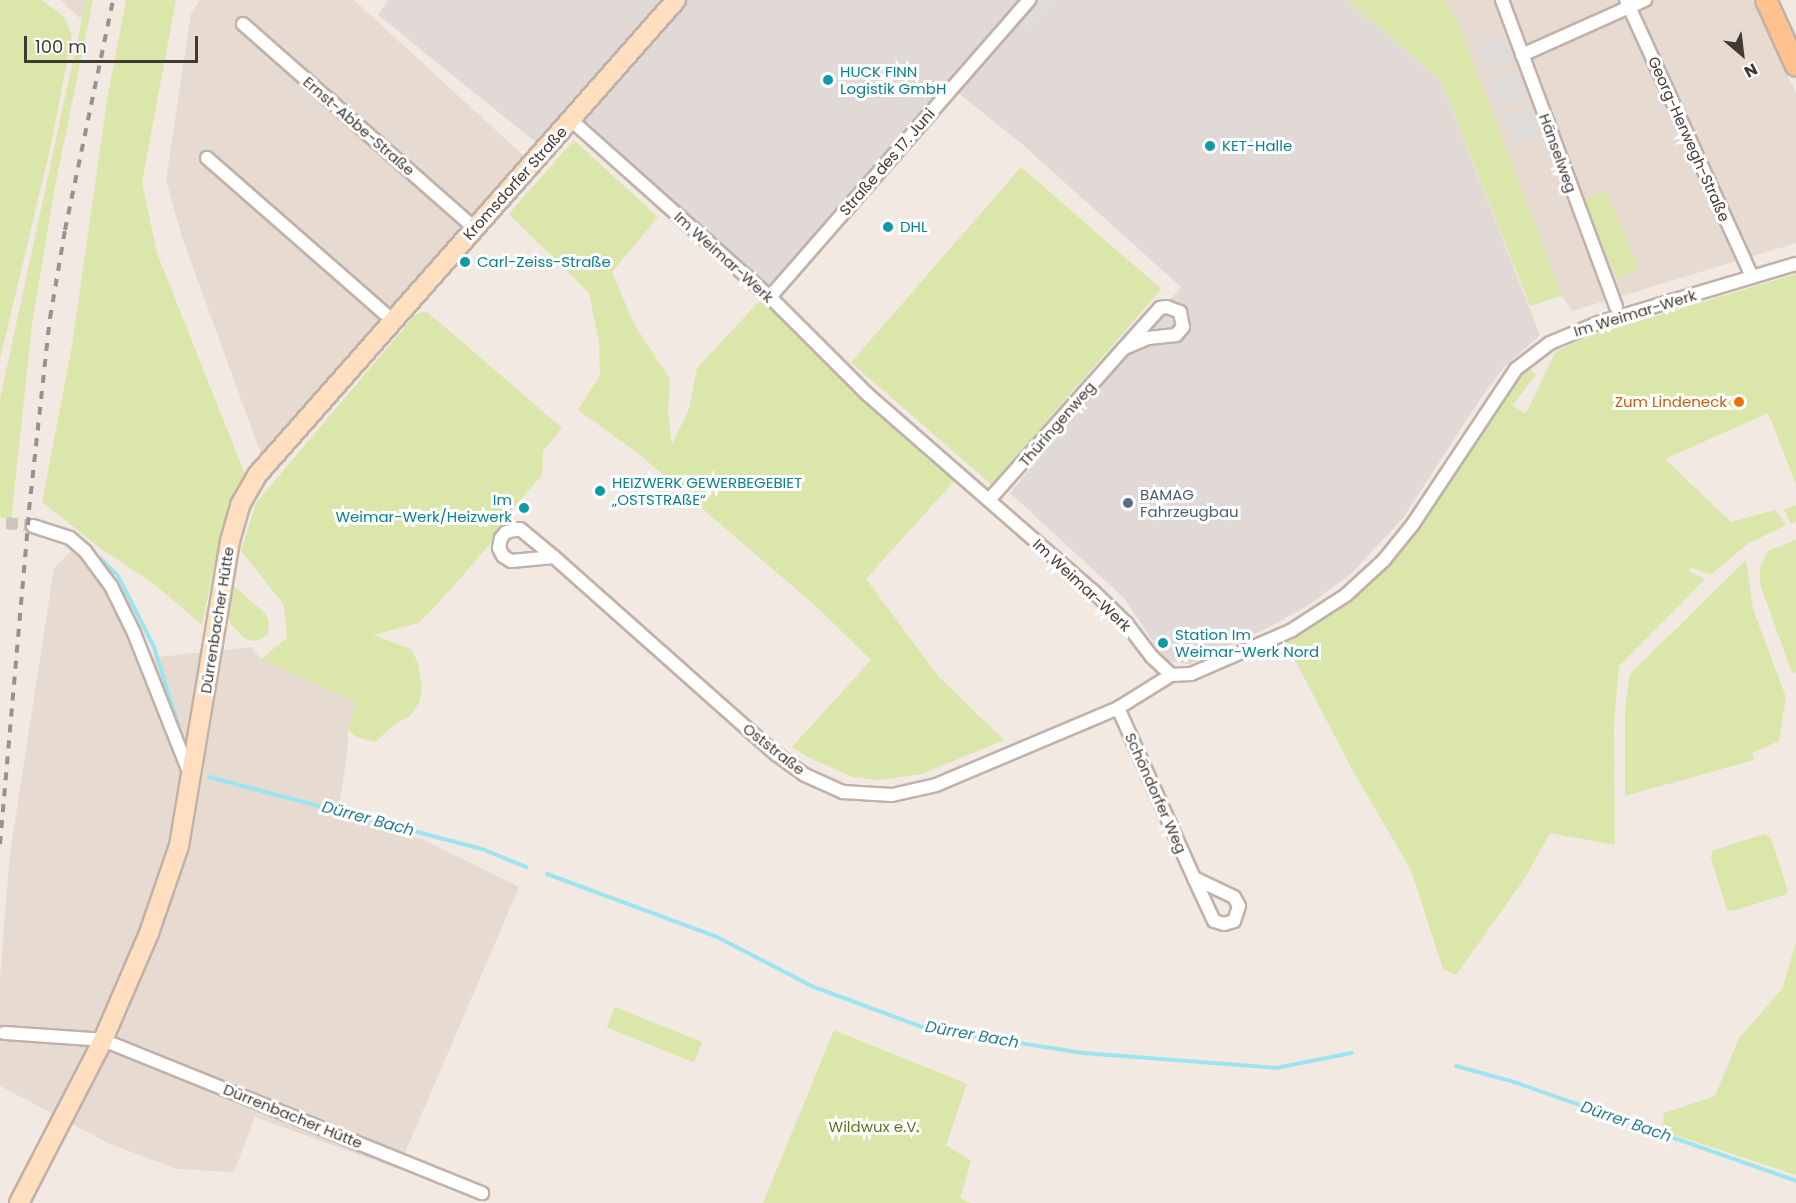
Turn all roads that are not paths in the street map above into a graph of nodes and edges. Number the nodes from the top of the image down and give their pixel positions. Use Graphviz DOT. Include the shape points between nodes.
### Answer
graph roads {
  1 [pos="676,0"];
  2 [pos="1029,0"];
  3 [pos="1502,0"];
  4 [pos="1645,0"];
  5 [pos="1766,0"];
  6 [pos="1628,4"];
  7 [pos="243,24"];
  8 [pos="1522,55"];
  9 [pos="1796,66"];
  10 [pos="571,120"];
  11 [pos="207,158"];
  12 [pos="474,228"];
  13 [pos="1796,264"];
  14 [pos="1752,277"];
  15 [pos="770,297"];
  16 [pos="1616,306"];
  17 [pos="392,320"];
  18 [pos="1124,348"];
  19 [pos="258,474"];
  20 [pos="989,500"];
  21 [pos="33,526"];
  22 [pos="554,558"];
  23 [pos="1171,675"];
  24 [pos="1118,708"];
  25 [pos="192,772"];
  26 [pos="1194,878"];
  27 [pos="4,1033"];
  28 [pos="103,1040"];
  29 [pos="482,1193"];
  30 [pos="19,1203"];
  1 -- 10 [label="street, Kromsdorfer Straße"];
  2 -- 15 [label="street, Straße des 17. Juni"];
  3 -- 8 [label="street, Hänselweg"];
  4 -- 6 [label="street"];
  5 -- 9 [label="main road"];
  6 -- 8 [label="street"];
  6 -- 14 [label="street, Georg-Herwegh-Straße"];
  7 -- 12 [label="street, Ernst-Abbe-Straße"];
  8 -- 16 [label="street, Hänselweg"];
  10 -- 12 [label="street, Kromsdorfer Straße"];
  10 -- 15 [label="street, Im Weimar-Werk"];
  11 -- 17 [label="street"];
  12 -- 17 [label="street, Kromsdorfer Straße"];
  13 -- 14 [label="street, Im Weimar-Werk"];
  14 -- 23 [label="street, Im Weimar-Werk" via="1588,327 1550,343 1516,369 1413,524 1384,560 1346,595 1292,630 1191,674"];
  15 -- 20 [label="street, Im Weimar-Werk" via="867,394"];
  17 -- 19 [label="street, Kromsdorfer Straße"];
  18 -- 18 [label="street, Thüringenweg" via="1140,340 1176,335 1183,327 1180,312 1160,308"];
  18 -- 20 [label="street, Thüringenweg"];
  19 -- 25 [label="street, Dürrenbacher Hütte" via="240,505 230,541"];
  20 -- 23 [label="street, Im Weimar-Werk" via="1092,590"];
  21 -- 25 [label="street" via="70,538 86,551 111,586"];
  22 -- 24 [label="street, Oststraße" via="776,754 805,775 843,792 892,795 936,785"];
  23 -- 24 [label="street, Oststraße"];
  24 -- 26 [label="street, Schöndorfer Weg"];
  25 -- 28 [label="street, Dürrenbacher Hütte" via="179,846 149,933"];
  27 -- 28 [label="street, Dürrenbacher Hütte"];
  28 -- 29 [label="street, Dürrenbacher Hütte"];
  28 -- 30 [label="street, Dürrenbacher Hütte"];
}
